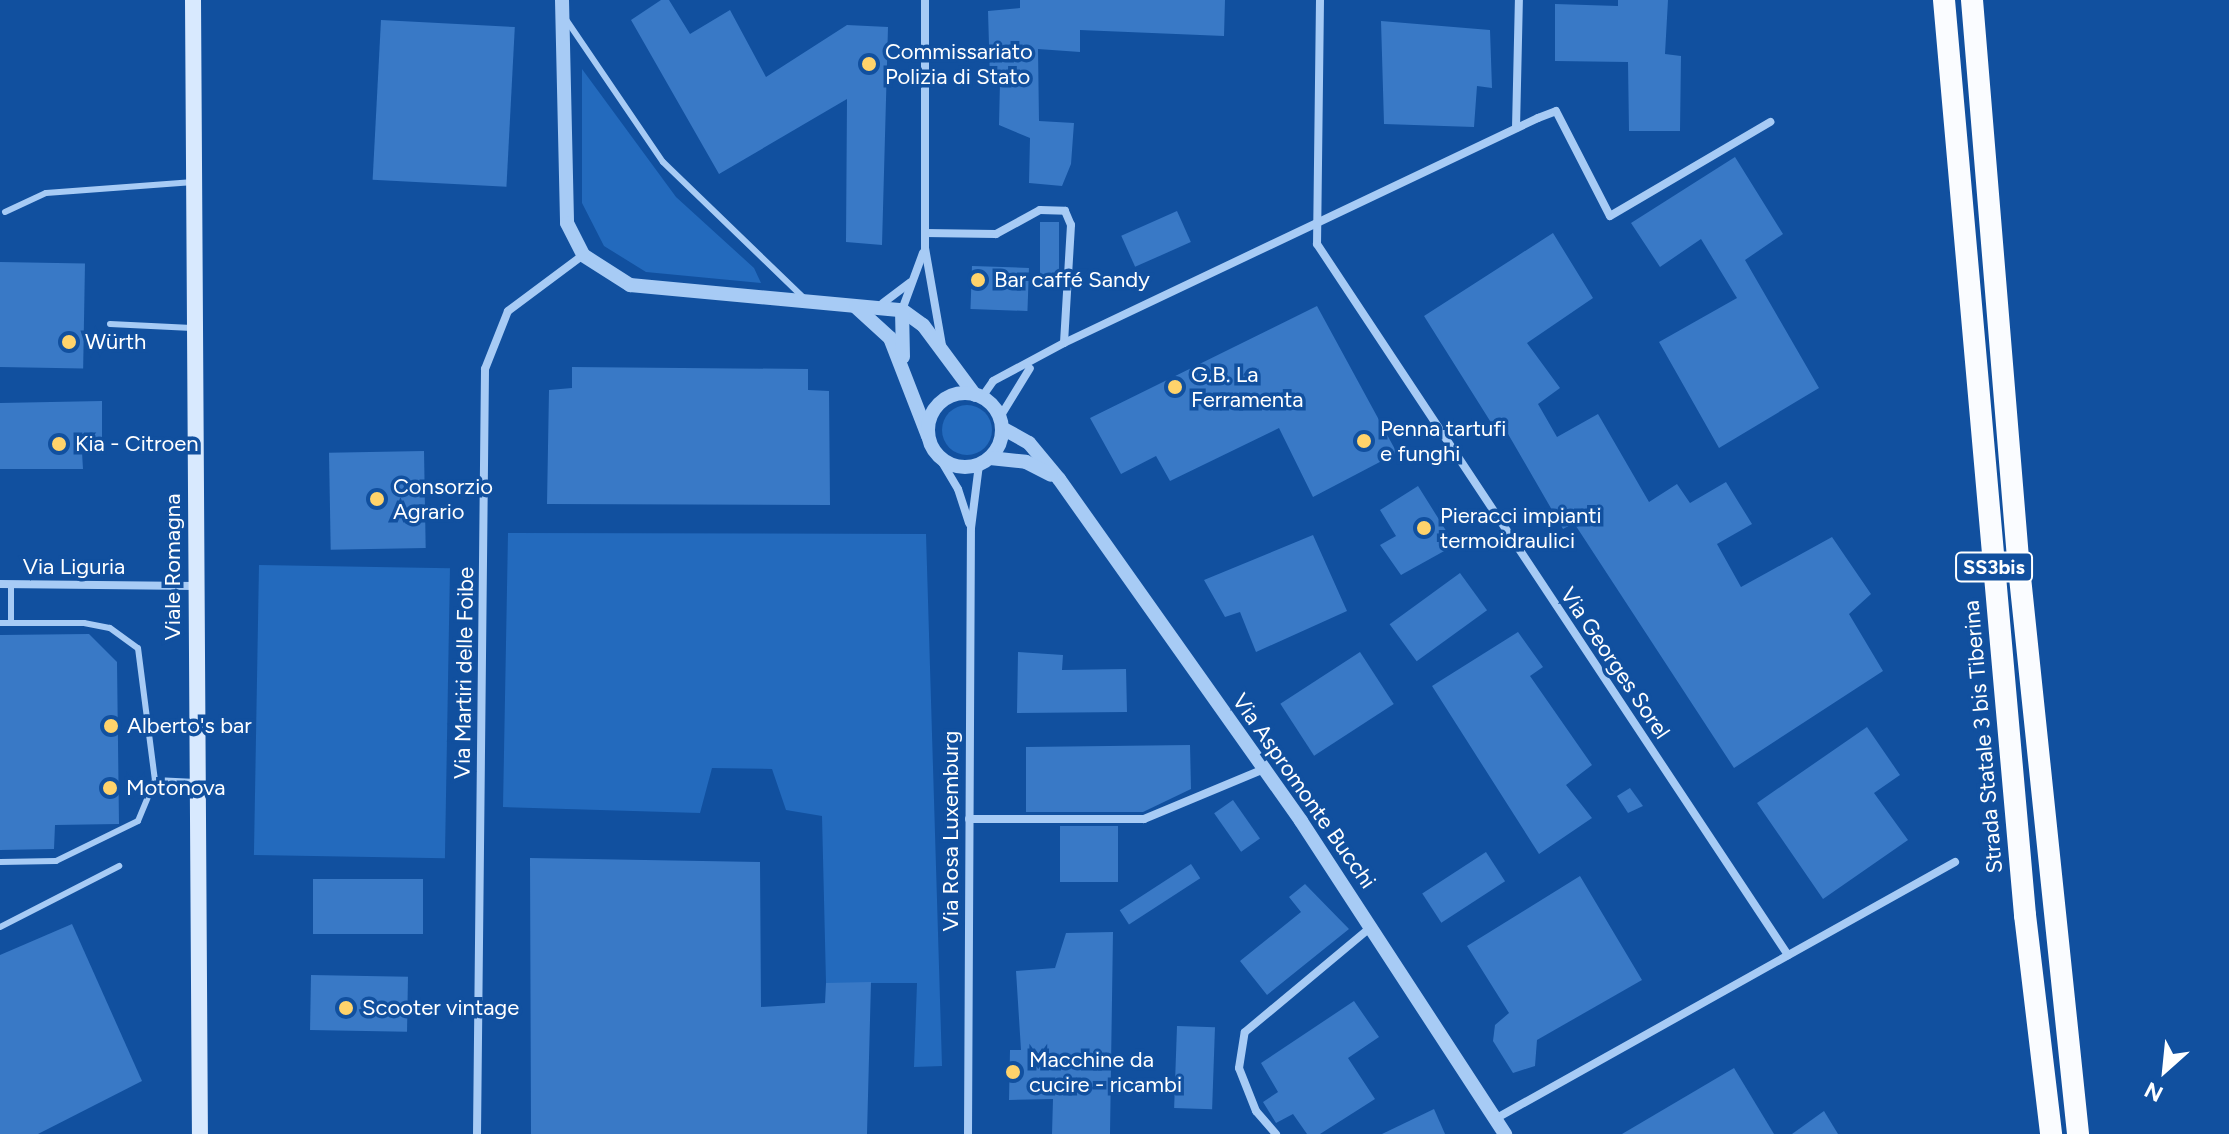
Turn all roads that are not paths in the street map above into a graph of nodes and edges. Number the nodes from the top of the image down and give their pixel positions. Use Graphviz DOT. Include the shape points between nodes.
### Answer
graph roads {
  1 [pos="193,0"];
  2 [pos="925,0"];
  3 [pos="1320,0"];
  4 [pos="1519,0"];
  5 [pos="1944,0"];
  6 [pos="1972,0"];
  7 [pos="562,6"];
  8 [pos="1770,122"];
  9 [pos="1516,128"];
  10 [pos="194,182"];
  11 [pos="5,212"];
  12 [pos="1317,228"];
  13 [pos="925,233"];
  14 [pos="925,248"];
  15 [pos="583,255"];
  16 [pos="913,280"];
  17 [pos="805,300"];
  18 [pos="883,303"];
  19 [pos="856,307"];
  20 [pos="902,310"];
  21 [pos="110,324"];
  22 [pos="195,328"];
  23 [pos="1064,343"];
  24 [pos="943,350"];
  25 [pos="903,363"];
  26 [pos="1033,364"];
  27 [pos="978,396"];
  28 [pos="1001,423"];
  29 [pos="932,445"];
  30 [pos="985,461"];
  31 [pos="1059,479"];
  32 [pos="971,528"];
  33 [pos="0,584"];
  34 [pos="11,584"];
  35 [pos="195,586"];
  36 [pos="0,623"];
  37 [pos="11,623"];
  38 [pos="1264,769"];
  39 [pos="155,780"];
  40 [pos="197,782"];
  41 [pos="969,819"];
  42 [pos="0,862"];
  43 [pos="1955,862"];
  44 [pos="119,866"];
  45 [pos="0,927"];
  46 [pos="1371,927"];
  47 [pos="1788,955"];
  48 [pos="1495,1119"];
  49 [pos="200,1134"];
  50 [pos="477,1134"];
  51 [pos="968,1134"];
  52 [pos="1276,1134"];
  53 [pos="1505,1134"];
  54 [pos="2051,1134"];
  55 [pos="2078,1134"];
  1 -- 10 [label="main road, Viale Romagna"];
  2 -- 13 [label="street"];
  3 -- 12 [label="street, Via Georges Sorel"];
  4 -- 9 [label="street"];
  5 -- 54 [label="highway, Strada Statale 3 bis Tiberina / SS3bis" via="2025,915"];
  6 -- 55 [label="highway, SS3bis" via="2018,558"];
  7 -- 15 [label="street" via="567,223"];
  7 -- 17 [label="lane" via="663,162"];
  8 -- 9 [label="street" via="1610,216 1556,111"];
  9 -- 12 [label="street"];
  10 -- 11 [label="lane" via="46,193"];
  10 -- 22 [label="main road, Viale Romagna"];
  12 -- 23 [label="street" via="1279,236"];
  12 -- 47 [label="street, Via Georges Sorel" via="1317,244"];
  13 -- 14 [label="street"];
  13 -- 23 [label="street" via="996,234 1040,210 1065,211 1071,225"];
  14 -- 16 [label="street"];
  14 -- 24 [label="street"];
  15 -- 17 [label="street, Via Aspromonte Bucchi" via="630,285"];
  15 -- 50 [label="street, Via Martiri delle Foibe" via="508,311 485,369"];
  16 -- 18 [label="street"];
  16 -- 20 [label="street"];
  17 -- 19 [label="street, Via Aspromonte Bucchi"];
  18 -- 19 [label="street, Via Aspromonte Bucchi"];
  18 -- 20 [label="street, Via Aspromonte Bucchi"];
  19 -- 25 [label="street" via="890,338"];
  20 -- 24 [label="street, Via Aspromonte Bucchi"];
  20 -- 25 [label="street"];
  21 -- 22 [label="lane"];
  22 -- 35 [label="main road, Viale Romagna"];
  23 -- 26 [label="street"];
  24 -- 27 [label="street, Via Aspromonte Bucchi"];
  25 -- 29 [label="street" via="914,410"];
  26 -- 27 [label="street" via="993,381"];
  26 -- 28 [label="street" via="1014,385"];
  27 -- 28 [label="street, Via Aspromonte Bucchi"];
  27 -- 29 [label="street" via="940,403"];
  28 -- 30 [label="street"];
  28 -- 31 [label="street, Via Aspromonte Bucchi" via="1029,443"];
  29 -- 30 [label="street, Via Aspromonte Bucchi" via="955,466"];
  29 -- 32 [label="street, Via Rosa Luxemburg" via="958,489"];
  30 -- 31 [label="street, Via Aspromonte Bucchi" via="1026,462"];
  30 -- 32 [label="street, Via Rosa Luxemburg"];
  31 -- 38 [label="street, Via Aspromonte Bucchi"];
  32 -- 41 [label="street, Via Rosa Luxemburg"];
  33 -- 34 [label="street, Via Liguria"];
  34 -- 35 [label="street, Via Liguria"];
  34 -- 37 [label="lane"];
  35 -- 40 [label="main road, Viale Romagna"];
  36 -- 37 [label="lane"];
  37 -- 39 [label="lane" via="110,628 138,648"];
  38 -- 41 [label="street" via="1144,819"];
  38 -- 46 [label="street, Via Aspromonte Bucchi"];
  39 -- 40 [label="lane"];
  39 -- 42 [label="lane" via="138,821 56,861"];
  40 -- 49 [label="main road, Viale Romagna"];
  41 -- 51 [label="street, Via Rosa Luxemburg"];
  43 -- 47 [label="street"];
  44 -- 45 [label="lane"];
  46 -- 48 [label="street, Via Aspromonte Bucchi"];
  46 -- 52 [label="street" via="1245,1032 1239,1068 1256,1111"];
  47 -- 48 [label="street"];
  48 -- 53 [label="street, Via Aspromonte Bucchi"];
}
